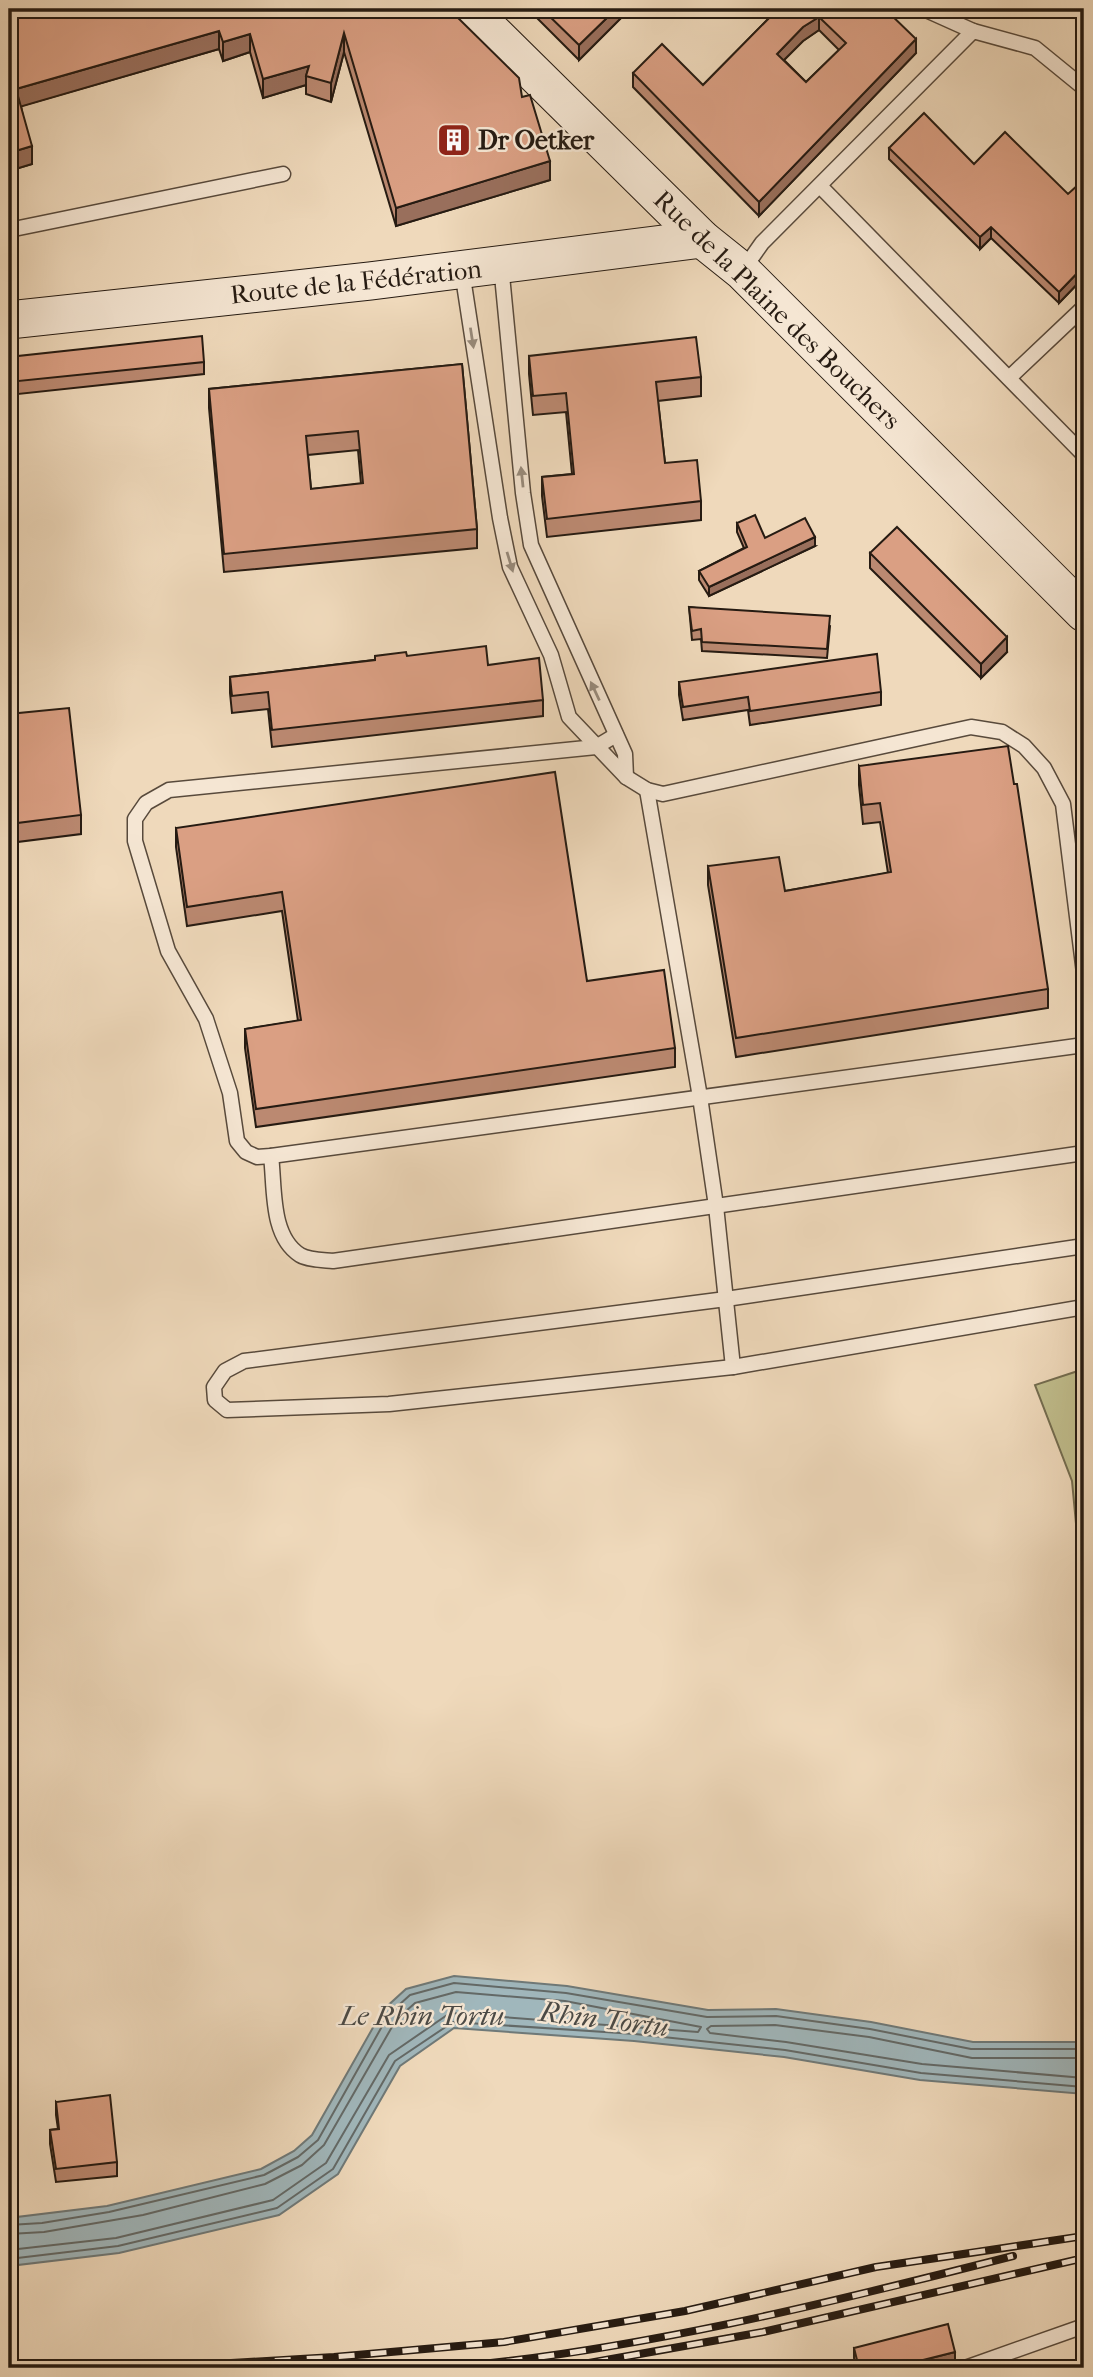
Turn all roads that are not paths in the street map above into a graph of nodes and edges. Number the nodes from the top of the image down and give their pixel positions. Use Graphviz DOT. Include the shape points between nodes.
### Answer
graph roads {
  1 [pos="469,9"];
  2 [pos="924,9"];
  3 [pos="972,31"];
  4 [pos="1084,88"];
  5 [pos="284,174"];
  6 [pos="820,186"];
  7 [pos="9,230"];
  8 [pos="702,239"];
  9 [pos="501,265"];
  10 [pos="462,270"];
  11 [pos="742,271"];
  12 [pos="1084,307"];
  13 [pos="9,320"];
  14 [pos="1009,378"];
  15 [pos="1084,455"];
  16 [pos="1084,613"];
  17 [pos="616,735"];
  18 [pos="596,747"];
  19 [pos="626,777"];
  20 [pos="647,790"];
  21 [pos="1084,973"];
  22 [pos="1084,1045"];
  23 [pos="700,1097"];
  24 [pos="1084,1153"];
  25 [pos="271,1156"];
  26 [pos="716,1206"];
  27 [pos="1084,1245"];
  28 [pos="726,1299"];
  29 [pos="1084,1307"];
  30 [pos="733,1367"];
  31 [pos="1084,2326"];
  32 [pos="965,2368"];
  1 -- 8 [label="street, Rue de la Plaine des Bouchers"];
  2 -- 3 [label="lane"];
  3 -- 4 [label="lane" via="1035,48"];
  3 -- 6 [label="lane"];
  5 -- 7 [label="lane"];
  6 -- 11 [label="lane" via="762,243"];
  6 -- 14 [label="lane"];
  8 -- 9 [label="street, Route de la Fédération"];
  8 -- 11 [label="street, Rue de la Plaine des Bouchers"];
  9 -- 10 [label="street, Route de la Fédération"];
  17 -- 9 [label="lane, one-way" via="531,545"];
  10 -- 13 [label="street, Route de la Fédération"];
  10 -- 18 [label="lane, one-way" via="510,566 551,655 569,717"];
  11 -- 16 [label="street, Rue de la Plaine des Bouchers"];
  12 -- 14 [label="lane"];
  14 -- 15 [label="lane"];
  17 -- 18 [label="lane"];
  17 -- 19 [label="lane" via="625,754"];
  18 -- 19 [label="lane"];
  18 -- 25 [label="lane" via="169,790 146,803 135,820 135,841 168,951 206,1018 230,1093 237,1141 257,1157"];
  19 -- 20 [label="lane"];
  20 -- 21 [label="lane" via="663,794 971,727 1002,733 1024,746 1044,768 1063,804"];
  20 -- 23 [label="lane"];
  22 -- 23 [label="lane"];
  23 -- 25 [label="lane"];
  23 -- 26 [label="lane"];
  24 -- 26 [label="lane"];
  25 -- 26 [label="lane" via="279,1229 287,1244 302,1256 333,1261"];
  26 -- 28 [label="lane"];
  27 -- 28 [label="lane"];
  28 -- 30 [label="lane"];
  28 -- 30 [label="lane" via="244,1361 225,1371 214,1387 215,1400 227,1410 389,1404"];
  29 -- 30 [label="lane"];
  31 -- 32 [label="lane"];
}
